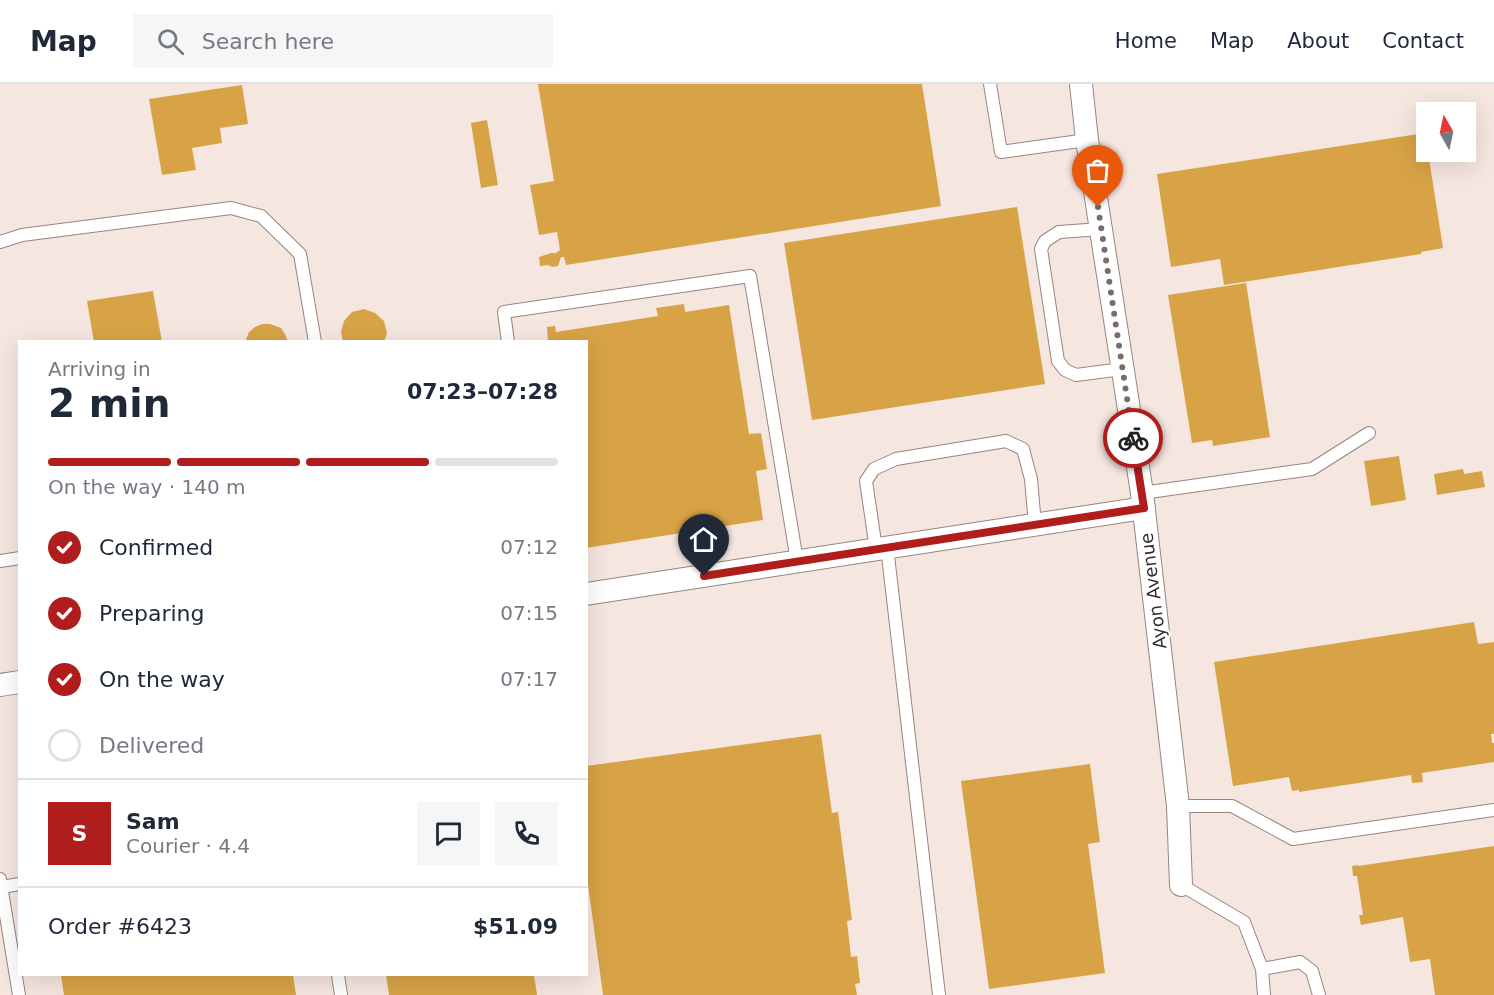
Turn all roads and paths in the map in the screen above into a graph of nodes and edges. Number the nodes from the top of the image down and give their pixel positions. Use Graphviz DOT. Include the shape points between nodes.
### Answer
graph roads {
  1 [pos="990,84"];
  2 [pos="1081,84"];
  3 [pos="1087,140"];
  4 [pos="1101,229"];
  5 [pos="0,242"];
  6 [pos="315,340"];
  7 [pos="508,340"];
  8 [pos="1122,369"];
  9 [pos="1369,433"];
  10 [pos="1143,500"];
  11 [pos="1035,525"];
  12 [pos="881,548"];
  13 [pos="18,558"];
  14 [pos="0,561"];
  15 [pos="797,561"];
  16 [pos="588,594"];
  17 [pos="18,682"];
  18 [pos="0,685"];
  19 [pos="1178,806"];
  20 [pos="1494,810"];
  21 [pos="1,883"];
  22 [pos="18,884"];
  23 [pos="1181,885"];
  24 [pos="1262,969"];
  25 [pos="338,976"];
  26 [pos="19,995"];
  27 [pos="340,995"];
  28 [pos="939,995"];
  29 [pos="1264,995"];
  30 [pos="1319,995"];
  1 -- 3 [label="lane" via="1001,152"];
  2 -- 3 [label="street, Ayon Avenue"];
  3 -- 4 [label="street, Ayon Avenue"];
  4 -- 8 [label="street, Ayon Avenue"];
  4 -- 8 [label="lane" via="1059,232 1045,241 1041,249 1058,361 1076,375"];
  5 -- 6 [label="lane" via="22,235 231,208 261,216 300,254"];
  7 -- 15 [label="lane" via="504,312 750,276"];
  8 -- 10 [label="street, Ayon Avenue"];
  9 -- 10 [label="lane" via="1312,468"];
  10 -- 11 [label="street"];
  10 -- 19 [label="street, Ayon Avenue"];
  11 -- 12 [label="street"];
  11 -- 12 [label="lane" via="1023,449 1006,441 896,459 874,468 866,480"];
  12 -- 15 [label="street"];
  12 -- 28 [label="lane"];
  13 -- 14 [label="lane"];
  15 -- 16 [label="street"];
  17 -- 18 [label="street"];
  19 -- 20 [label="lane" via="1232,806 1293,839"];
  19 -- 23 [label="street, Ayon Avenue"];
  21 -- 22 [label="lane"];
  21 -- 26 [label="lane"];
  23 -- 24 [label="lane" via="1244,922"];
  24 -- 29 [label="lane"];
  24 -- 30 [label="lane" via="1300,962 1312,971"];
  25 -- 27 [label="lane"];
}
